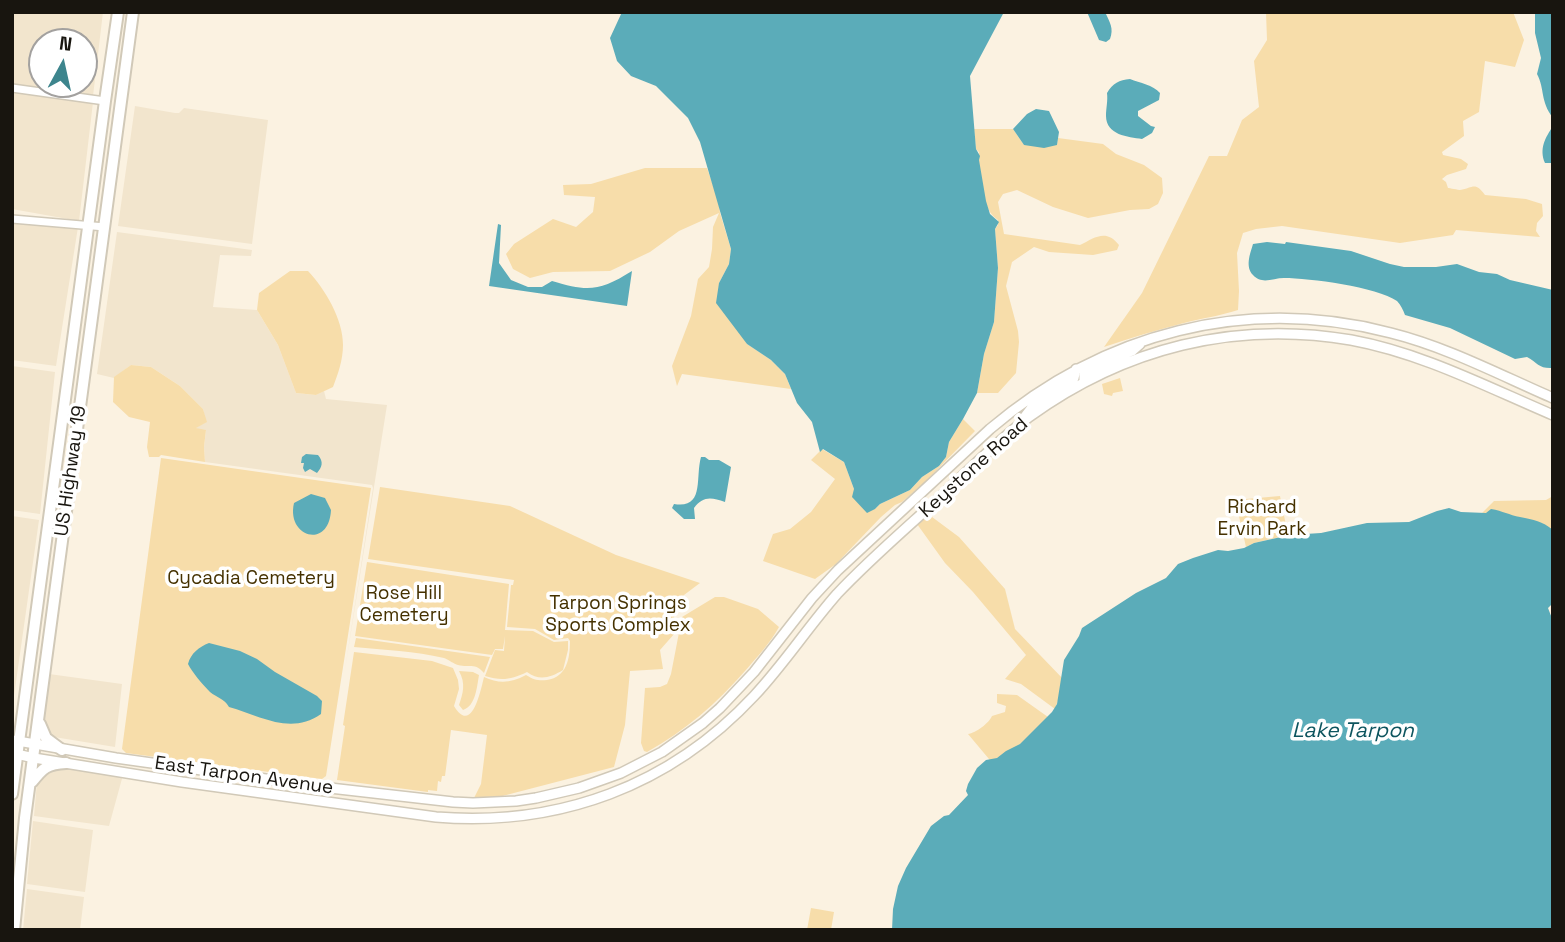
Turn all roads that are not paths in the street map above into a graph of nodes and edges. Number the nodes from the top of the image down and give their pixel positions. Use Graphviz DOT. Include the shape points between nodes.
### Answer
graph roads {
  1 [pos="118,12"];
  2 [pos="133,12"];
  3 [pos="114,38"];
  4 [pos="12,88"];
  5 [pos="105,101"];
  6 [pos="122,102"];
  7 [pos="12,219"];
  8 [pos="89,225"];
  9 [pos="105,227"];
  10 [pos="76,325"];
  11 [pos="1144,340"];
  12 [pos="1076,369"];
  13 [pos="70,371"];
  14 [pos="84,373"];
  15 [pos="1084,382"];
  16 [pos="1553,398"];
  17 [pos="1553,415"];
  18 [pos="1018,426"];
  19 [pos="75,438"];
  20 [pos="23,711"];
  21 [pos="39,719"];
  22 [pos="12,726"];
  23 [pos="16,740"];
  24 [pos="36,744"];
  25 [pos="62,750"];
  26 [pos="15,754"];
  27 [pos="34,758"];
  28 [pos="66,763"];
  29 [pos="215,772"];
  30 [pos="167,779"];
  31 [pos="30,784"];
  32 [pos="13,785"];
  33 [pos="476,803"];
  34 [pos="476,819"];
  35 [pos="14,930"];
  1 -- 3 [label="highway, US Highway 19"];
  2 -- 6 [label="highway, US Highway 19"];
  3 -- 5 [label="highway, US Highway 19"];
  3 -- 6 [label="highway" via="115,91"];
  4 -- 5 [label="street"];
  5 -- 8 [label="highway, US Highway 19"];
  6 -- 9 [label="highway, US Highway 19"];
  7 -- 8 [label="street"];
  8 -- 9 [label="street"];
  8 -- 10 [label="highway, US Highway 19"];
  9 -- 14 [label="highway, US Highway 19"];
  10 -- 13 [label="highway, US Highway 19"];
  10 -- 14 [label="highway" via="78,362"];
  11 -- 12 [label="main road, Keystone Road"];
  11 -- 15 [label="main road" via="1132,351 1088,370"];
  11 -- 16 [label="main road, Keystone Road" via="1236,321 1346,323 1423,342"];
  12 -- 18 [label="main road" via="1069,383 1032,406"];
  12 -- 33 [label="main road, Keystone Road" via="1008,413 870,539 812,598 738,691 683,738 640,764 579,788 536,798"];
  13 -- 19 [label="highway" via="76,386"];
  13 -- 20 [label="highway, US Highway 19"];
  14 -- 19 [label="highway, US Highway 19"];
  15 -- 17 [label="main road, Keystone Road" via="1126,362 1201,341 1302,334 1372,344 1419,358"];
  15 -- 18 [label="main road, Keystone Road"];
  18 -- 34 [label="main road, Keystone Road" via="849,581 757,693 691,752 645,779 590,802 527,816"];
  19 -- 21 [label="highway, US Highway 19"];
  20 -- 22 [label="highway"];
  20 -- 23 [label="highway, US Highway 19"];
  21 -- 24 [label="highway, US Highway 19"];
  21 -- 25 [label="highway" via="46,738"];
  23 -- 24 [label="main road, East Tarpon Avenue"];
  23 -- 26 [label="highway, US Highway 19"];
  24 -- 25 [label="main road, East Tarpon Avenue"];
  24 -- 27 [label="highway, US Highway 19"];
  25 -- 29 [label="main road, East Tarpon Avenue"];
  26 -- 27 [label="main road, East Tarpon Avenue"];
  26 -- 32 [label="highway, US Highway 19"];
  27 -- 28 [label="main road, East Tarpon Avenue"];
  27 -- 31 [label="highway, US Highway 19"];
  28 -- 30 [label="main road, East Tarpon Avenue"];
  28 -- 31 [label="highway" via="45,767"];
  29 -- 30 [label="main road" via="203,780"];
  29 -- 33 [label="main road, East Tarpon Avenue"];
  30 -- 34 [label="main road, East Tarpon Avenue"];
  31 -- 35 [label="highway, US Highway 19"];
}
